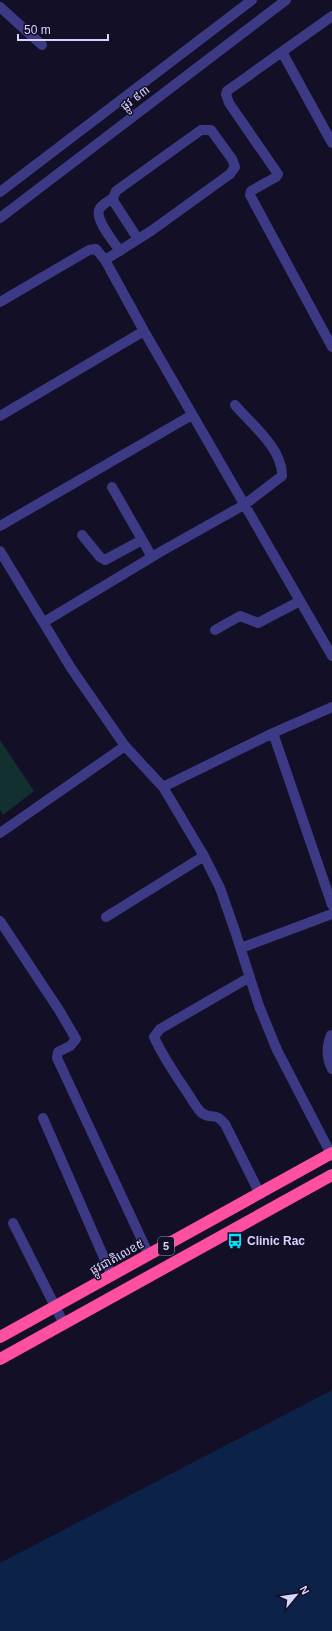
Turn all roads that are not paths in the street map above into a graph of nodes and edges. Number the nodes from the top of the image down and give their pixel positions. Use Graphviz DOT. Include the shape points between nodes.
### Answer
graph roads {
  1 [pos="252,0"];
  2 [pos="286,0"];
  3 [pos="0,8"];
  4 [pos="332,16"];
  5 [pos="42,45"];
  6 [pos="282,52"];
  7 [pos="332,144"];
  8 [pos="0,192"];
  9 [pos="113,198"];
  10 [pos="0,218"];
  11 [pos="138,239"];
  12 [pos="120,251"];
  13 [pos="105,260"];
  14 [pos="0,302"];
  15 [pos="144,331"];
  16 [pos="332,347"];
  17 [pos="235,405"];
  18 [pos="192,415"];
  19 [pos="0,416"];
  20 [pos="112,486"];
  21 [pos="244,505"];
  22 [pos="0,526"];
  23 [pos="82,534"];
  24 [pos="142,540"];
  25 [pos="0,551"];
  26 [pos="152,557"];
  27 [pos="300,601"];
  28 [pos="44,622"];
  29 [pos="215,630"];
  30 [pos="332,656"];
  31 [pos="332,707"];
  32 [pos="273,733"];
  33 [pos="125,746"];
  34 [pos="163,787"];
  35 [pos="0,832"];
  36 [pos="204,856"];
  37 [pos="332,905"];
  38 [pos="332,914"];
  39 [pos="106,918"];
  40 [pos="0,921"];
  41 [pos="241,948"];
  42 [pos="250,977"];
  43 [pos="331,1035"];
  44 [pos="332,1068"];
  45 [pos="43,1118"];
  46 [pos="332,1154"];
  47 [pos="332,1175"];
  48 [pos="260,1194"];
  49 [pos="13,1223"];
  50 [pos="149,1255"];
  51 [pos="112,1276"];
  52 [pos="56,1307"];
  53 [pos="64,1324"];
  54 [pos="0,1337"];
  55 [pos="0,1359"];
  1 -- 8 [label="street, ផ្លូវ ៩៣"];
  2 -- 10 [label="street, ផ្លូវ ៩៣"];
  3 -- 5 [label="street"];
  4 -- 6 [label="street"];
  6 -- 7 [label="street"];
  6 -- 16 [label="street" via="226,94 229,104 278,174 251,191 250,195"];
  9 -- 11 [label="street"];
  9 -- 11 [label="street" via="116,191 201,130 211,130 232,159 235,167 230,174"];
  9 -- 12 [label="street" via="100,208 97,214"];
  11 -- 12 [label="street"];
  12 -- 13 [label="street"];
  13 -- 14 [label="street" via="96,249 89,250"];
  13 -- 15 [label="street"];
  15 -- 18 [label="street"];
  15 -- 19 [label="street"];
  17 -- 21 [label="street" via="271,446 282,466 282,476"];
  18 -- 21 [label="street"];
  18 -- 22 [label="street"];
  20 -- 24 [label="street"];
  21 -- 26 [label="street"];
  21 -- 27 [label="street"];
  23 -- 24 [label="street" via="105,560"];
  24 -- 26 [label="street"];
  25 -- 28 [label="street"];
  26 -- 28 [label="street"];
  27 -- 29 [label="street" via="258,623 240,616"];
  27 -- 30 [label="street"];
  28 -- 33 [label="street"];
  31 -- 32 [label="street"];
  32 -- 34 [label="street"];
  32 -- 37 [label="street"];
  33 -- 34 [label="street"];
  33 -- 35 [label="street"];
  34 -- 36 [label="street"];
  36 -- 39 [label="street"];
  36 -- 41 [label="street" via="220,888"];
  38 -- 41 [label="street"];
  40 -- 50 [label="street" via="76,1040 58,1052 57,1058"];
  41 -- 42 [label="street"];
  42 -- 46 [label="street" via="277,1050"];
  42 -- 48 [label="street" via="160,1029 154,1037 177,1078 201,1112 207,1116 214,1115 225,1124"];
  43 -- 44 [label="street" via="327,1055"];
  45 -- 51 [label="street"];
  46 -- 48 [label="highway, ផ្លូវជាតិលេខ៥ / 5"];
  47 -- 53 [label="highway, 5"];
  48 -- 50 [label="highway, ផ្លូវជាតិលេខ៥ / 5"];
  49 -- 52 [label="street"];
  50 -- 51 [label="highway, ផ្លូវជាតិលេខ៥ / 5"];
  51 -- 52 [label="highway, ផ្លូវជាតិលេខ៥ / 5"];
  52 -- 53 [label="street"];
  52 -- 54 [label="highway, ផ្លូវជាតិលេខ៥ / 5"];
  53 -- 55 [label="highway, 5"];
}
